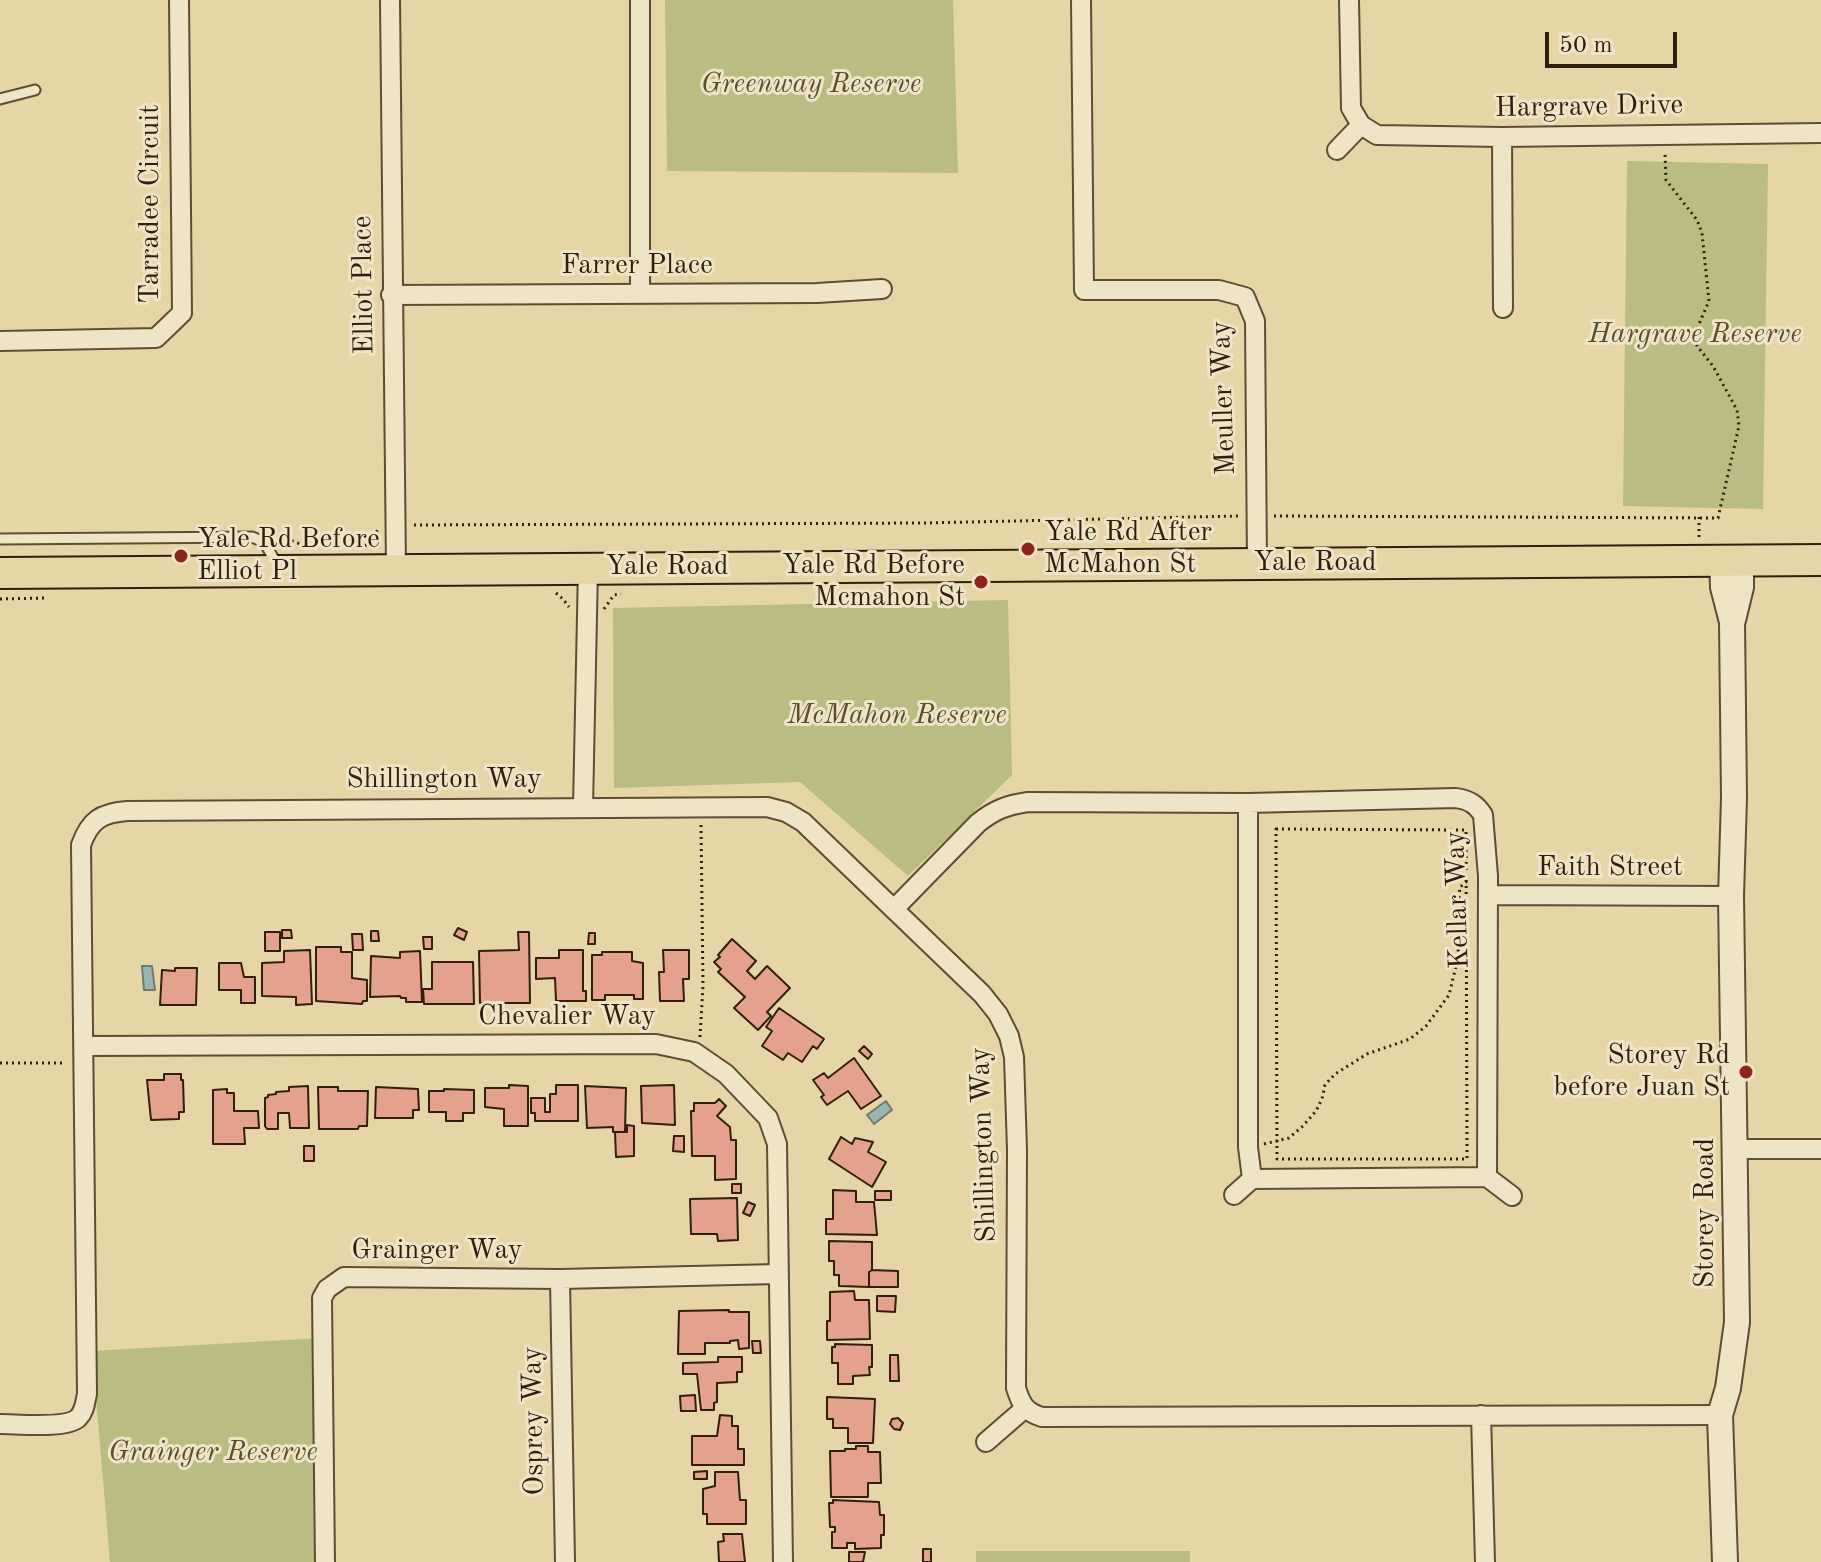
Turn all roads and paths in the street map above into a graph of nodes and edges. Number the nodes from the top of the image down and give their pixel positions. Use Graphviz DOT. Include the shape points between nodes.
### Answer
graph roads {
  1 [pos="179,0"];
  2 [pos="390,0"];
  3 [pos="640,0"];
  4 [pos="1081,0"];
  5 [pos="1349,0"];
  6 [pos="35,90"];
  7 [pos="0,99"];
  8 [pos="1361,125"];
  9 [pos="1821,133"];
  10 [pos="1664,134"];
  11 [pos="1502,137"];
  12 [pos="1337,150"];
  13 [pos="882,289"];
  14 [pos="640,293"];
  15 [pos="391,295"];
  16 [pos="1503,308"];
  17 [pos="0,341"];
  18 [pos="1256,516"];
  19 [pos="406,525"];
  20 [pos="0,539"];
  21 [pos="1821,560"];
  22 [pos="1732,561"];
  23 [pos="1257,564"];
  24 [pos="588,568"];
  25 [pos="281,569"];
  26 [pos="396,569"];
  27 [pos="0,573"];
  28 [pos="1248,803"];
  29 [pos="583,807"];
  30 [pos="701,807"];
  31 [pos="1466,881"];
  32 [pos="1488,885"];
  33 [pos="1731,896"];
  34 [pos="894,909"];
  35 [pos="694,1052"];
  36 [pos="86,1054"];
  37 [pos="0,1063"];
  38 [pos="1277,1141"];
  39 [pos="1248,1147"];
  40 [pos="1736,1149"];
  41 [pos="1821,1149"];
  42 [pos="1487,1177"];
  43 [pos="1252,1179"];
  44 [pos="1234,1195"];
  45 [pos="1512,1196"];
  46 [pos="778,1274"];
  47 [pos="560,1279"];
  48 [pos="1024,1409"];
  49 [pos="1481,1415"];
  50 [pos="1720,1415"];
  51 [pos="0,1424"];
  52 [pos="986,1442"];
  53 [pos="325,1562"];
  54 [pos="565,1562"];
  55 [pos="783,1562"];
  56 [pos="1485,1562"];
  57 [pos="1725,1562"];
  1 -- 17 [label="street, Tarradee Circuit" via="182,313 156,338"];
  2 -- 15 [label="street, Elliot Place"];
  3 -- 14 [label="street"];
  4 -- 18 [label="street, Meuller Way" via="1077,296 1219,290 1245,297 1255,321"];
  5 -- 8 [label="street" via="1350,99"];
  6 -- 7 [label="lane"];
  8 -- 11 [label="street, Hargrave Drive" via="1386,137"];
  8 -- 12 [label="street"];
  9 -- 10 [label="street, Hargrave Drive"];
  10 -- 11 [label="street, Hargrave Drive"];
  10 -- 18 [label="path" via="1666,180 1702,233 1709,301 1696,331 1697,346 1737,410 1739,426 1718,518"];
  11 -- 16 [label="street"];
  13 -- 14 [label="street, Farrer Place"];
  14 -- 15 [label="street, Farrer Place"];
  15 -- 26 [label="street, Elliot Place"];
  18 -- 19 [label="path"];
  18 -- 23 [label="street, Meuller Way"];
  20 -- 25 [label="lane" via="252,537 264,542"];
  21 -- 22 [label="main road, Yale Road"];
  22 -- 23 [label="main road, Yale Road"];
  22 -- 33 [label="street, Storey Road" via="1723,587 1732,622"];
  23 -- 24 [label="main road, Yale Road"];
  24 -- 26 [label="main road, Yale Road"];
  24 -- 29 [label="street"];
  25 -- 26 [label="main road, Yale Road"];
  25 -- 27 [label="main road, Yale Road"];
  28 -- 32 [label="street, Kellar Way" via="1467,800 1483,815"];
  28 -- 34 [label="street, Kellar Way" via="1009,805 978,823"];
  28 -- 39 [label="street"];
  29 -- 30 [label="street, Shillington Way"];
  29 -- 36 [label="street, Shillington Way" via="107,813 94,820 81,845"];
  30 -- 34 [label="street, Shillington Way" via="786,812"];
  30 -- 35 [label="path" via="703,986"];
  31 -- 32 [label="path" via="1474,876"];
  31 -- 38 [label="path" via="1458,900 1459,954 1449,995 1410,1039 1367,1054 1335,1074 1316,1111 1289,1138"];
  31 -- 38 [label="path" via="1467,1159 1277,1159"];
  31 -- 38 [label="path" via="1466,830 1276,829"];
  32 -- 33 [label="street, Faith Street"];
  32 -- 42 [label="street, Kellar Way"];
  33 -- 40 [label="street, Storey Road"];
  34 -- 48 [label="street, Shillington Way" via="982,994 1009,1036 1017,1150 1016,1388"];
  35 -- 36 [label="street, Chevalier Way" via="656,1044"];
  35 -- 46 [label="street, Chevalier Way" via="726,1074 768,1118 777,1144"];
  36 -- 37 [label="path"];
  36 -- 51 [label="street, Shillington Way" via="85,1408 68,1424"];
  38 -- 39 [label="path"];
  39 -- 43 [label="street"];
  40 -- 41 [label="street"];
  40 -- 50 [label="street, Storey Road" via="1737,1322"];
  42 -- 43 [label="street"];
  42 -- 45 [label="street"];
  43 -- 44 [label="street"];
  46 -- 47 [label="street, Grainger Way"];
  46 -- 55 [label="street, Chevalier Way"];
  47 -- 53 [label="street, Grainger Way" via="344,1277 327,1289 321,1338"];
  47 -- 54 [label="street, Osprey Way"];
  48 -- 49 [label="street" via="1042,1417"];
  48 -- 52 [label="street"];
  49 -- 50 [label="street"];
  49 -- 56 [label="street"];
  50 -- 57 [label="street, Storey Road"];
}
